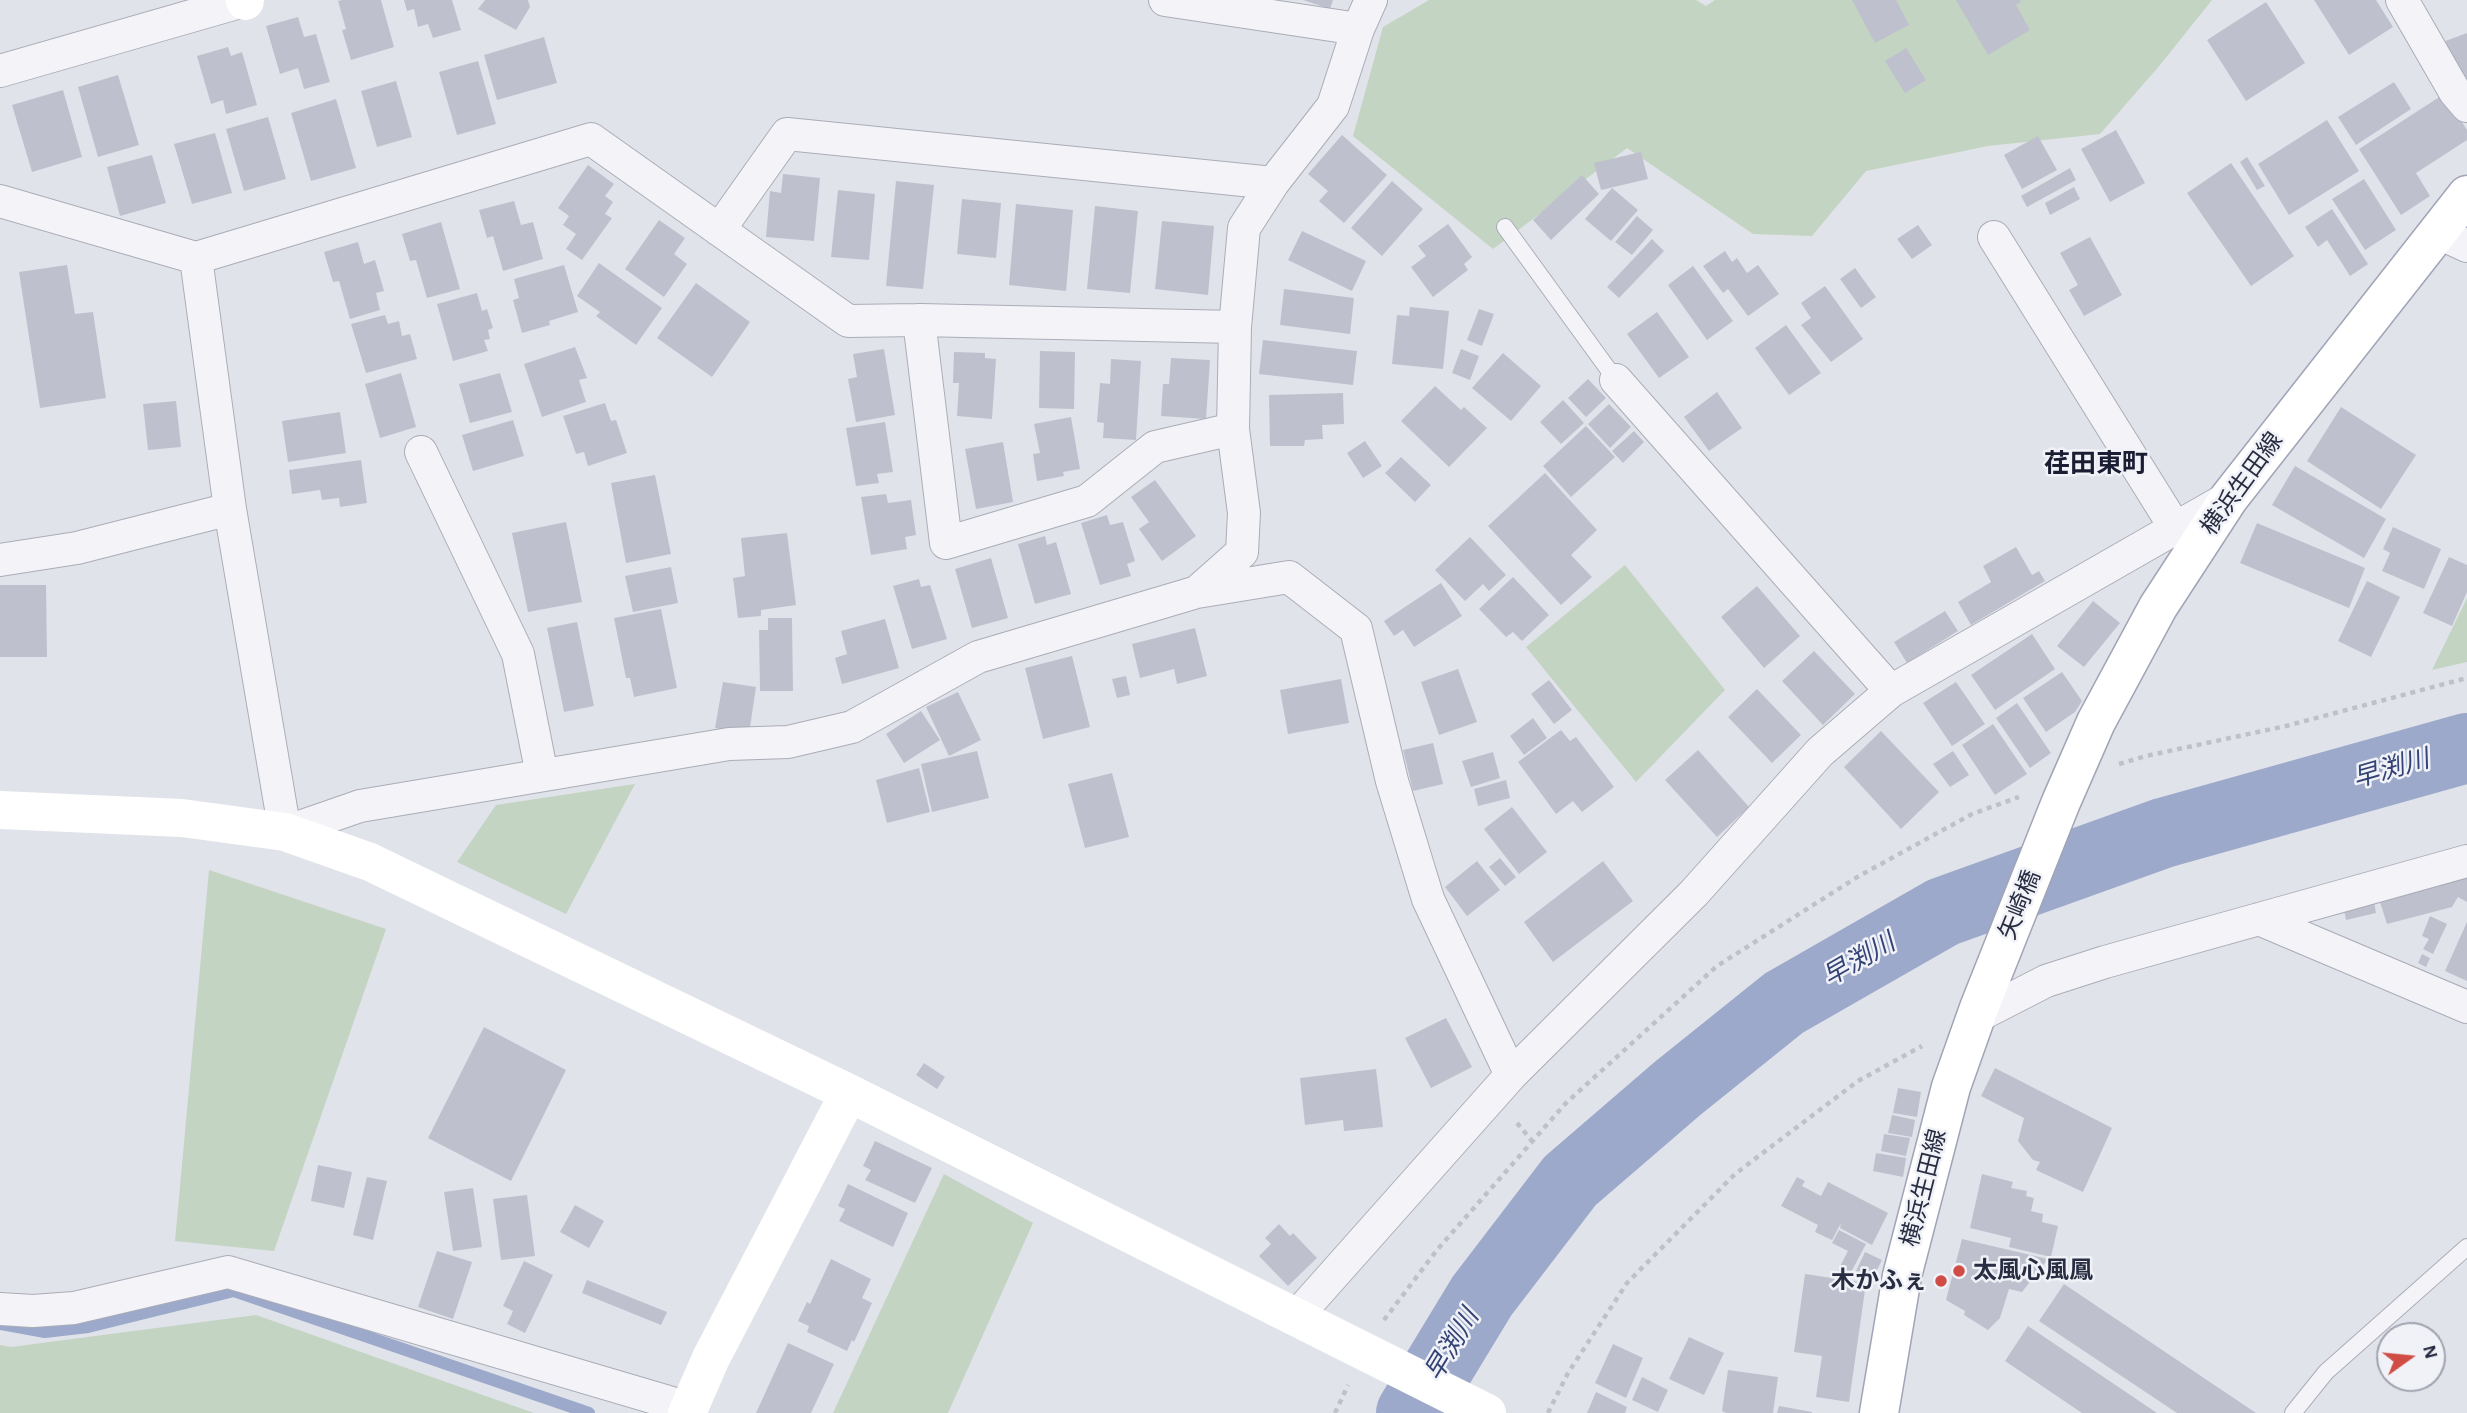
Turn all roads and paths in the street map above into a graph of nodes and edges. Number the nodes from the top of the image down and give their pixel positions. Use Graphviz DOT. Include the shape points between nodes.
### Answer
graph roads {
  1 [pos="246,0"];
  2 [pos="1165,0"];
  3 [pos="1371,0"];
  4 [pos="2402,0"];
  5 [pos="1358,29"];
  6 [pos="0,71"];
  7 [pos="2467,106"];
  8 [pos="1273,183"];
  9 [pos="2467,195"];
  10 [pos="0,201"];
  11 [pos="1505,227"];
  12 [pos="719,230"];
  13 [pos="1994,237"];
  14 [pos="2452,239"];
  15 [pos="196,258"];
  16 [pos="919,320"];
  17 [pos="1235,327"];
  18 [pos="1616,380"];
  19 [pos="1233,429"];
  20 [pos="421,452"];
  21 [pos="2229,498"];
  22 [pos="230,509"];
  23 [pos="2175,530"];
  24 [pos="0,560"];
  25 [pos="1197,592"];
  26 [pos="2467,678"];
  27 [pos="1891,691"];
  28 [pos="2111,767"];
  29 [pos="542,775"];
  30 [pos="2045,798"];
  31 [pos="0,810"];
  32 [pos="285,832"];
  33 [pos="2467,861"];
  34 [pos="2259,919"];
  35 [pos="2467,1007"];
  36 [pos="1978,1013"];
  37 [pos="1927,1044"];
  38 [pos="1511,1075"];
  39 [pos="849,1093"];
  40 [pos="2467,1247"];
  41 [pos="0,1308"];
  42 [pos="1295,1318"];
  43 [pos="1366,1351"];
  44 [pos="688,1410"];
  45 [pos="1335,1413"];
  46 [pos="1488,1413"];
  47 [pos="1548,1413"];
  48 [pos="1879,1413"];
  49 [pos="2293,1413"];
  1 -- 6 [label="street"];
  2 -- 5 [label="street"];
  3 -- 5 [label="street"];
  4 -- 7 [label="street"];
  5 -- 8 [label="street" via="1333,106"];
  8 -- 12 [label="street" via="788,134"];
  8 -- 17 [label="street" via="1244,228"];
  9 -- 14 [label="street, 横浜生田線"];
  10 -- 15 [label="street"];
  11 -- 18 [label="lane"];
  12 -- 15 [label="street" via="591,139"];
  12 -- 16 [label="street" via="848,321"];
  13 -- 23 [label="street"];
  14 -- 21 [label="street, 横浜生田線"];
  15 -- 22 [label="street"];
  16 -- 17 [label="street"];
  16 -- 19 [label="street" via="946,543 1087,501 1155,447"];
  17 -- 19 [label="street"];
  18 -- 27 [label="street"];
  19 -- 25 [label="street" via="1244,513 1242,552"];
  20 -- 29 [label="street" via="518,654"];
  21 -- 23 [label="street"];
  21 -- 30 [label="street, 横浜生田線" via="2158,607 2096,722"];
  22 -- 24 [label="street" via="76,548"];
  22 -- 32 [label="street"];
  23 -- 27 [label="street"];
  25 -- 29 [label="street" via="978,657 852,727 788,742 729,744"];
  25 -- 38 [label="street" via="1289,577 1356,629 1392,781 1428,899"];
  26 -- 28 [label="path"];
  27 -- 38 [label="street" via="1820,752 1694,893"];
  29 -- 32 [label="street" via="360,806"];
  30 -- 36 [label="street, 矢崎橋"];
  30 -- 43 [label="path" via="1972,814 1882,863 1717,966 1566,1103 1437,1250"];
  31 -- 32 [label="street" via="182,818"];
  32 -- 39 [label="street" via="370,862"];
  33 -- 34 [label="street"];
  34 -- 35 [label="street"];
  34 -- 36 [label="street" via="2046,981"];
  36 -- 48 [label="street, 横浜生田線" via="1940,1122 1902,1276"];
  37 -- 47 [label="path" via="1858,1081 1735,1174 1628,1283 1568,1373"];
  38 -- 42 [label="street"];
  39 -- 42 [label="street"];
  39 -- 44 [label="street"];
  40 -- 49 [label="lane" via="2326,1372"];
  41 -- 44 [label="street" via="74,1308 228,1272"];
  42 -- 43 [label="street"];
  43 -- 45 [label="path"];
  43 -- 46 [label="street"];
}
